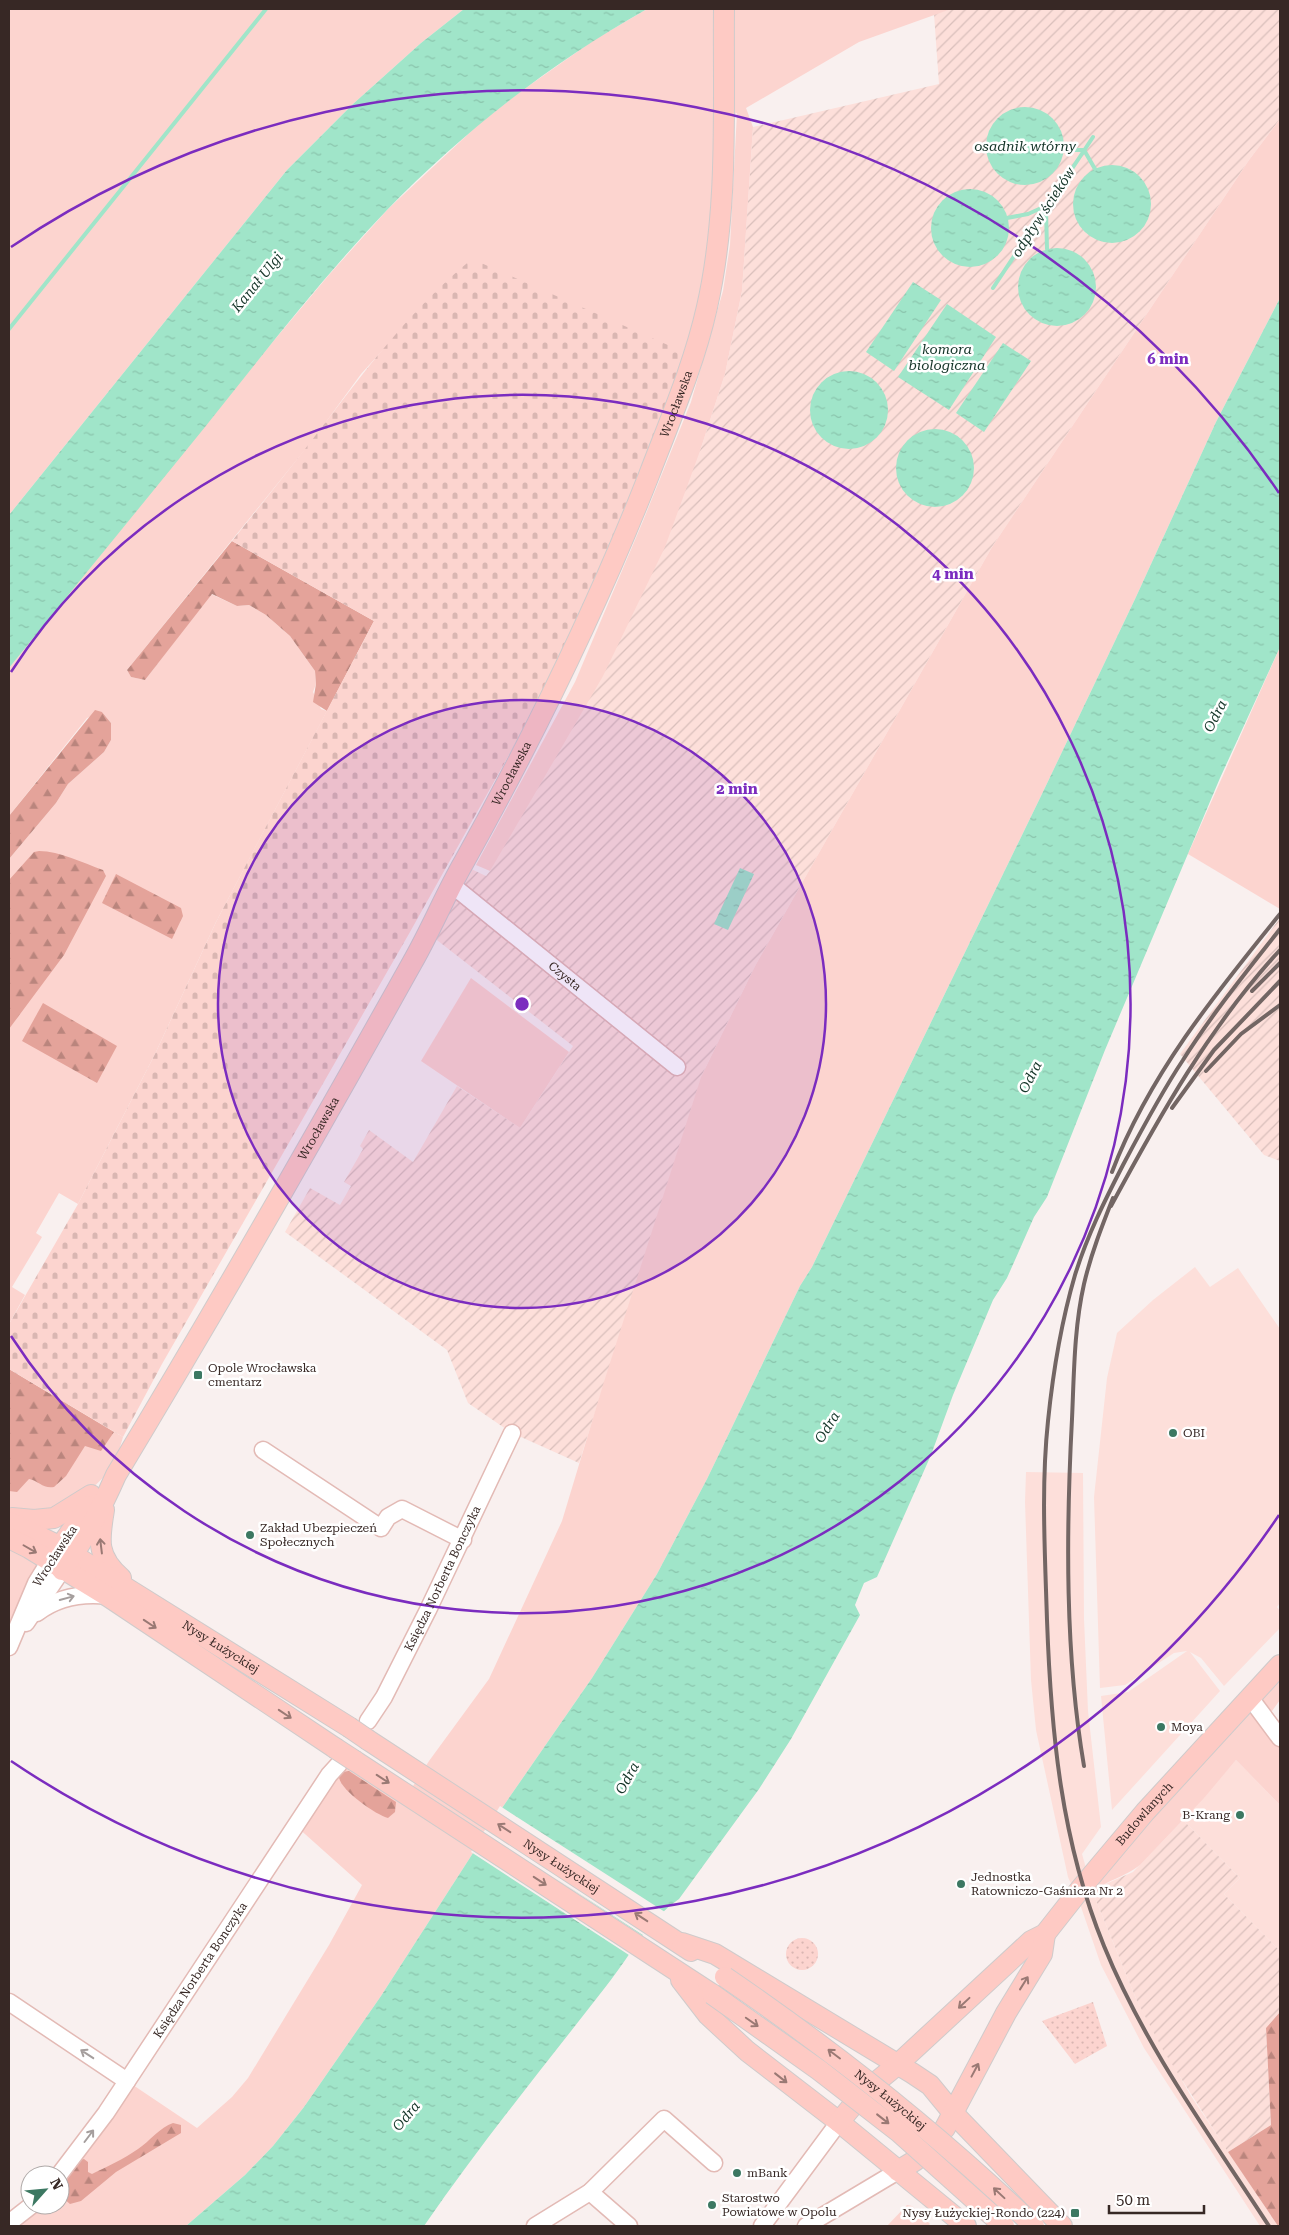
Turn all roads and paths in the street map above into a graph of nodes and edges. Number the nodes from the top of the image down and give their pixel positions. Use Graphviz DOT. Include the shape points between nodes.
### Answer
graph roads {
  1 [pos="724,9"];
  2 [pos="452,885"];
  3 [pos="678,1067"];
  4 [pos="512,1434"];
  5 [pos="263,1450"];
  6 [pos="104,1493"];
  7 [pos="9,1517"];
  8 [pos="9,1522"];
  9 [pos="9,1538"];
  10 [pos="463,1540"];
  11 [pos="61,1558"];
  12 [pos="109,1596"];
  13 [pos="140,1597"];
  14 [pos="29,1619"];
  15 [pos="9,1647"];
  16 [pos="1280,1665"];
  17 [pos="1251,1699"];
  18 [pos="368,1730"];
  19 [pos="1280,1738"];
  20 [pos="343,1758"];
  21 [pos="1045,1934"];
  22 [pos="711,1959"];
  23 [pos="669,1965"];
  24 [pos="9,2002"];
  25 [pos="898,2065"];
  26 [pos="127,2081"];
  27 [pos="952,2114"];
  28 [pos="840,2122"];
  29 [pos="714,2163"];
  30 [pos="67,2165"];
  31 [pos="898,2171"];
  32 [pos="590,2192"];
  33 [pos="20,2214"];
  34 [pos="9,2223"];
  35 [pos="535,2226"];
  36 [pos="629,2226"];
  37 [pos="762,2226"];
  38 [pos="806,2226"];
  39 [pos="966,2226"];
  40 [pos="1004,2226"];
  41 [pos="1034,2226"];
  42 [pos="1062,2226"];
  1 -- 2 [label="main road, Wrocławska" via="721,213 715,268 694,357 598,599 521,757"];
  2 -- 3 [label="street, Czysta"];
  2 -- 6 [label="main road, Wrocławska" via="415,959 272,1210"];
  4 -- 10 [label="street, Księdza Norberta Bonczyka"];
  5 -- 10 [label="street" via="381,1528 388,1517 402,1509"];
  6 -- 7 [label="main road" via="54,1518"];
  6 -- 11 [label="main road, Wrocławska"];
  13 -- 6 [label="main road, one-way" via="111,1570 102,1555"];
  8 -- 11 [label="main road"];
  9 -- 11 [label="main road, one-way"];
  10 -- 18 [label="street, Księdza Norberta Bonczyka"];
  11 -- 12 [label="main road, Nysy Łużyckiej"];
  11 -- 13 [label="main road, Nysy Łużyckiej"];
  11 -- 14 [label="street, Wrocławska"];
  11 -- 15 [label="street, Wrocławska" via="36,1582"];
  14 -- 12 [label="street, one-way" via="62,1599 83,1595"];
  12 -- 20 [label="main road, Nysy Łużyckiej, one-way"];
  13 -- 18 [label="main road, Nysy Łużyckiej, bridge" via="349,1727"];
  14 -- 15 [label="street, Wrocławska"];
  16 -- 17 [label="main road, Budowlanych"];
  17 -- 19 [label="street"];
  17 -- 21 [label="main road, Budowlanych" via="1145,1812"];
  22 -- 18 [label="main road, Nysy Łużyckiej, one-way" via="417,1772"];
  20 -- 23 [label="main road, Nysy Łużyckiej, one-way" via="411,1797"];
  20 -- 26 [label="street, Księdza Norberta Bonczyka"];
  21 -- 25 [label="main road, Budowlanych, one-way" via="1031,1941"];
  27 -- 21 [label="main road, Budowlanych, one-way" via="1006,2012 1042,1954"];
  22 -- 25 [label="main road"];
  41 -- 22 [label="main road, Nysy Łużyckiej, one-way, bridge" via="962,2159 881,2091 791,2022 725,1977"];
  23 -- 28 [label="main road, one-way" via="708,2015 726,2032"];
  23 -- 40 [label="main road, Nysy Łużyckiej, one-way, bridge" via="812,2064 899,2132"];
  26 -- 24 [label="street, one-way"];
  25 -- 27 [label="main road" via="930,2085"];
  25 -- 28 [label="main road" via="864,2092"];
  30 -- 26 [label="street, Księdza Norberta Bonczyka, one-way"];
  27 -- 31 [label="main road" via="930,2146"];
  27 -- 42 [label="main road"];
  28 -- 31 [label="main road"];
  28 -- 37 [label="street"];
  29 -- 32 [label="street" via="664,2119"];
  31 -- 38 [label="street"];
  31 -- 39 [label="main road"];
  32 -- 35 [label="street"];
  32 -- 36 [label="street"];
  33 -- 34 [label="street"];
}
